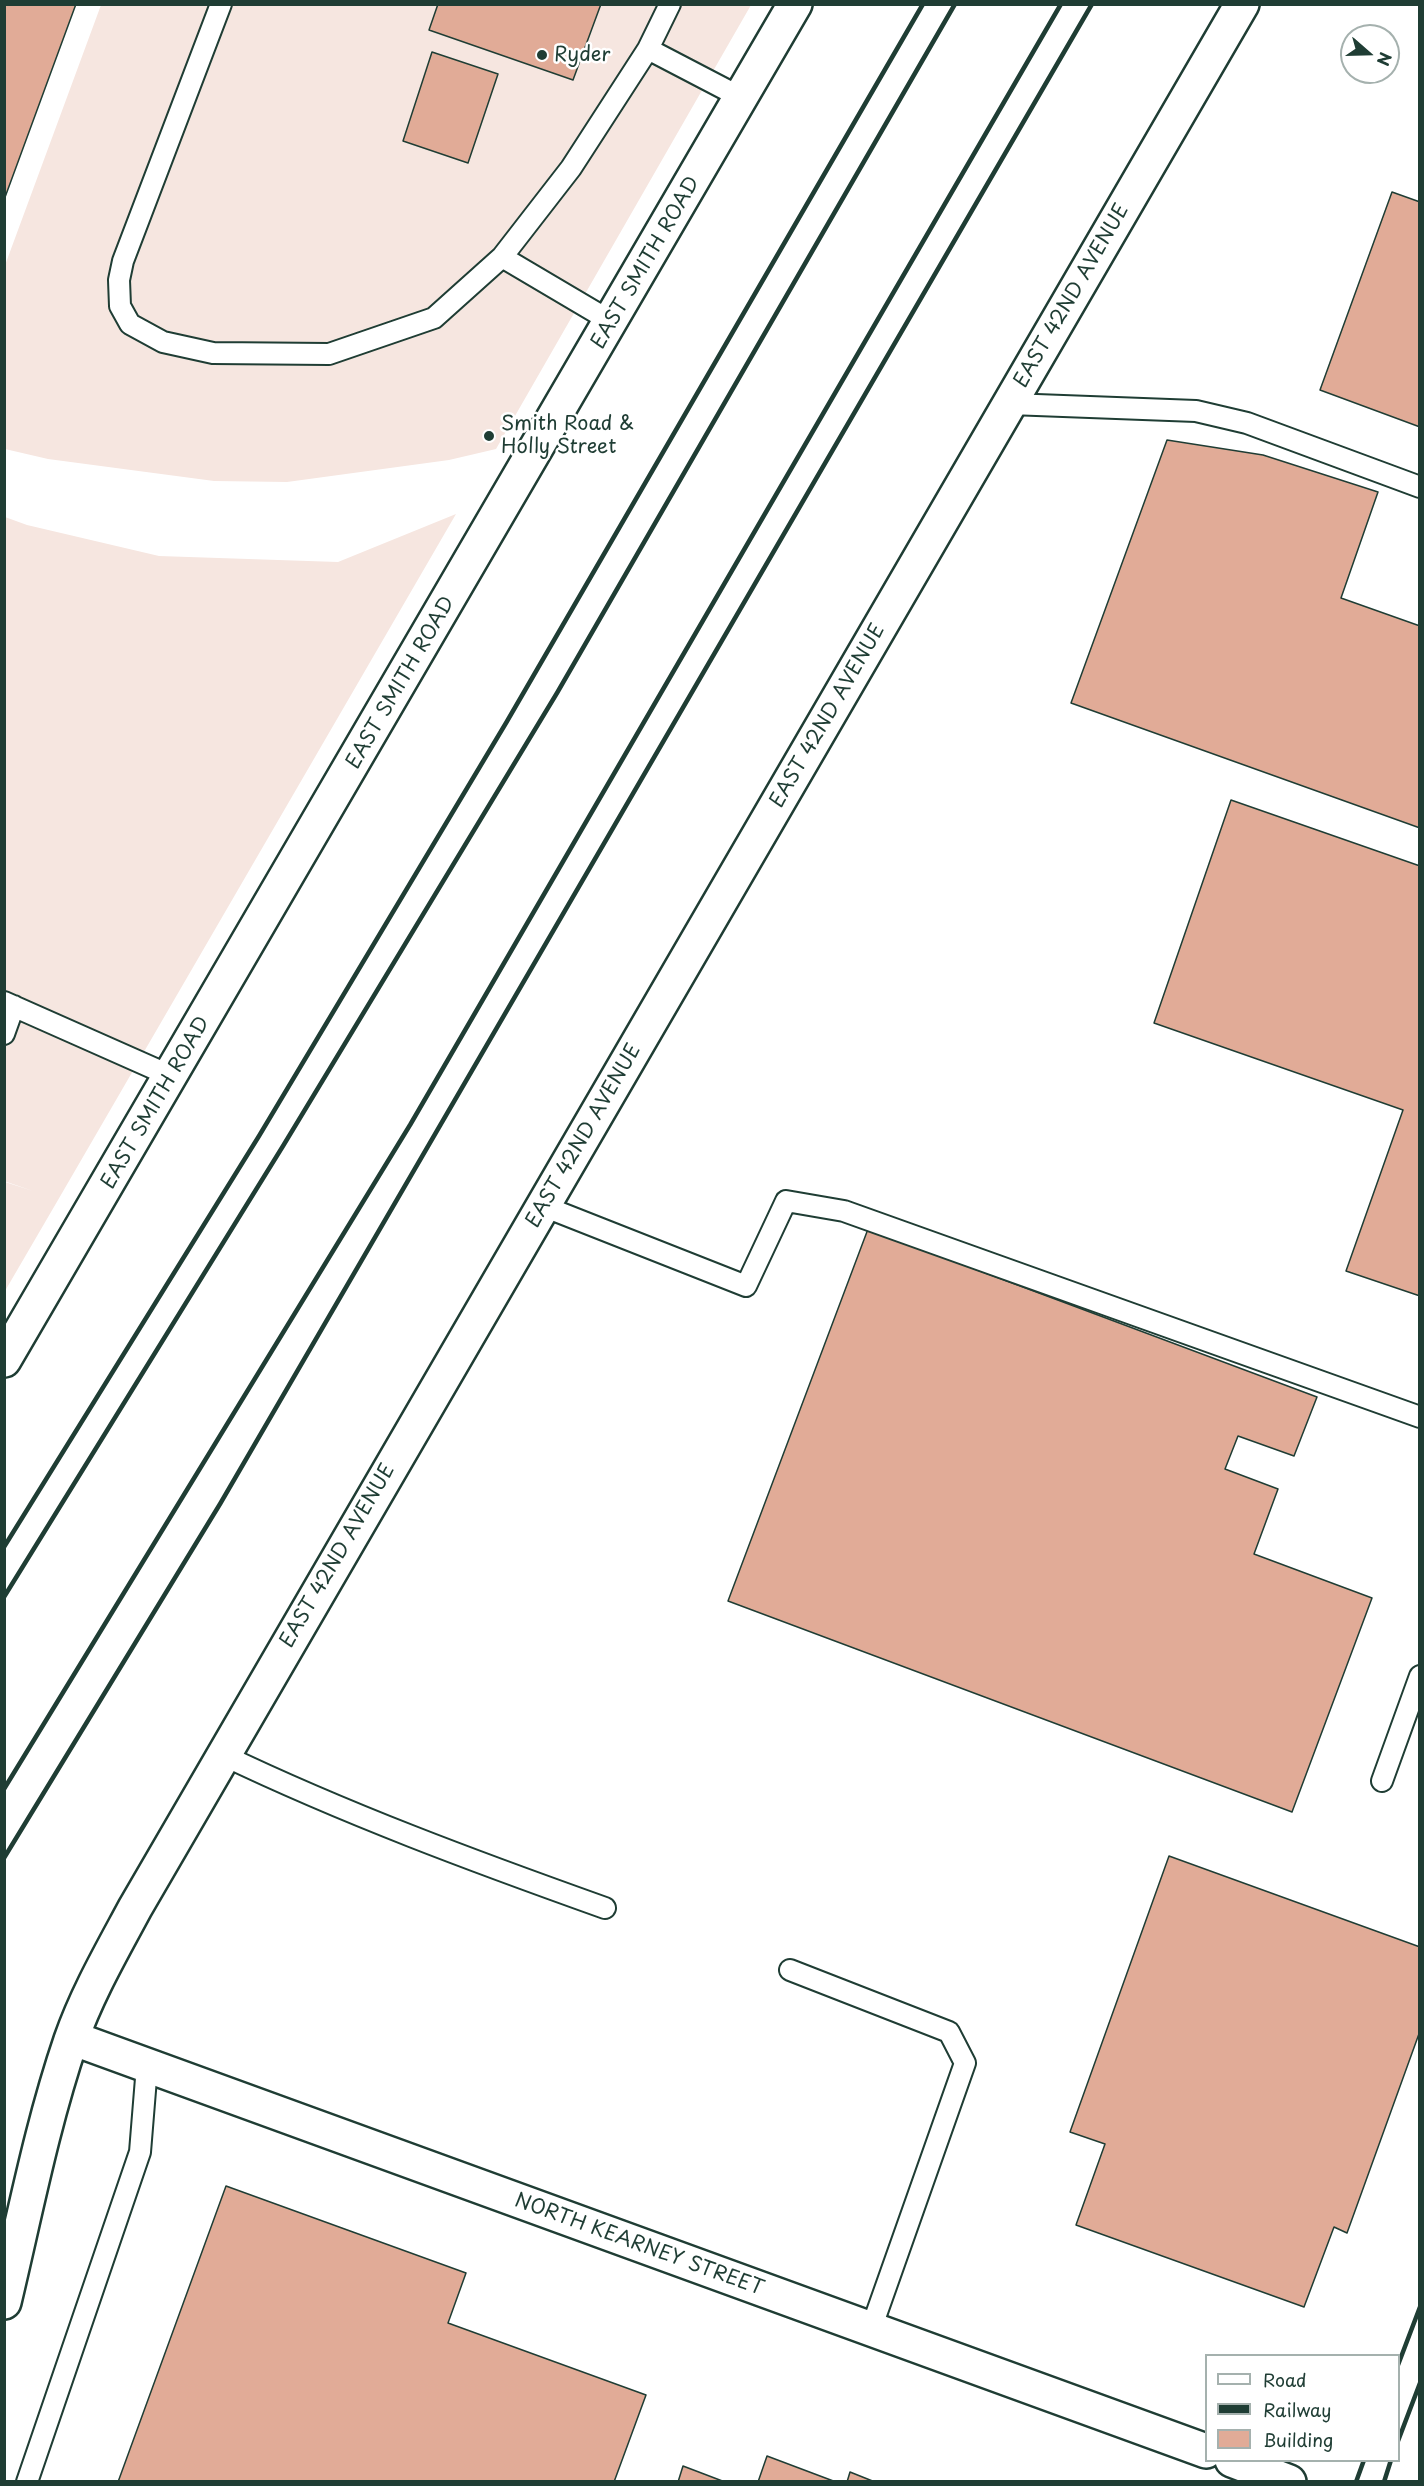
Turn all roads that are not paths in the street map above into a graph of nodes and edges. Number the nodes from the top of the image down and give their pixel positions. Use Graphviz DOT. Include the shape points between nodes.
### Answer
graph roads {
  1 [pos="221,4"];
  2 [pos="670,4"];
  3 [pos="795,4"];
  4 [pos="1242,4"];
  5 [pos="648,49"];
  6 [pos="742,98"];
  7 [pos="502,257"];
  8 [pos="612,322"];
  9 [pos="1010,404"];
  10 [pos="1419,487"];
  11 [pos="9,1004"];
  12 [pos="4,1034"];
  13 [pos="171,1076"];
  14 [pos="543,1206"];
  15 [pos="4,1360"];
  16 [pos="1419,1417"];
  17 [pos="1419,1676"];
  18 [pos="223,1755"];
  19 [pos="1382,1781"];
  20 [pos="605,1908"];
  21 [pos="790,1970"];
  22 [pos="72,2038"];
  23 [pos="147,2066"];
  24 [pos="4,2302"];
  25 [pos="871,2329"];
  26 [pos="1205,2451"];
  27 [pos="1237,2462"];
  28 [pos="27,2481"];
  29 [pos="1289,2481"];
  1 -- 7 [label="lane" via="123,261 120,306 130,324 163,342 213,352 329,354 434,318"];
  2 -- 5 [label="lane"];
  3 -- 6 [label="street, EAST SMITH ROAD"];
  4 -- 9 [label="street, EAST 42ND AVENUE"];
  5 -- 6 [label="lane"];
  5 -- 7 [label="lane" via="571,168"];
  6 -- 8 [label="street, EAST SMITH ROAD"];
  7 -- 8 [label="lane"];
  8 -- 13 [label="street, EAST SMITH ROAD"];
  9 -- 10 [label="lane" via="1196,411 1247,423"];
  9 -- 14 [label="street, EAST 42ND AVENUE"];
  11 -- 12 [label="lane"];
  11 -- 13 [label="lane"];
  13 -- 15 [label="street, EAST SMITH ROAD"];
  14 -- 16 [label="lane" via="746,1286 786,1201 844,1211"];
  14 -- 18 [label="street, EAST 42ND AVENUE"];
  17 -- 19 [label="lane"];
  18 -- 20 [label="lane" via="285,1785 479,1863"];
  18 -- 22 [label="street, EAST 42ND AVENUE" via="96,1981"];
  21 -- 25 [label="lane" via="949,2032 965,2063"];
  22 -- 23 [label="street, NORTH KEARNEY STREET"];
  22 -- 24 [label="street, EAST 42ND AVENUE"];
  23 -- 25 [label="street, NORTH KEARNEY STREET"];
  23 -- 28 [label="lane" via="140,2152"];
  25 -- 26 [label="street, NORTH KEARNEY STREET"];
  27 -- 29 [label="street"];
}
